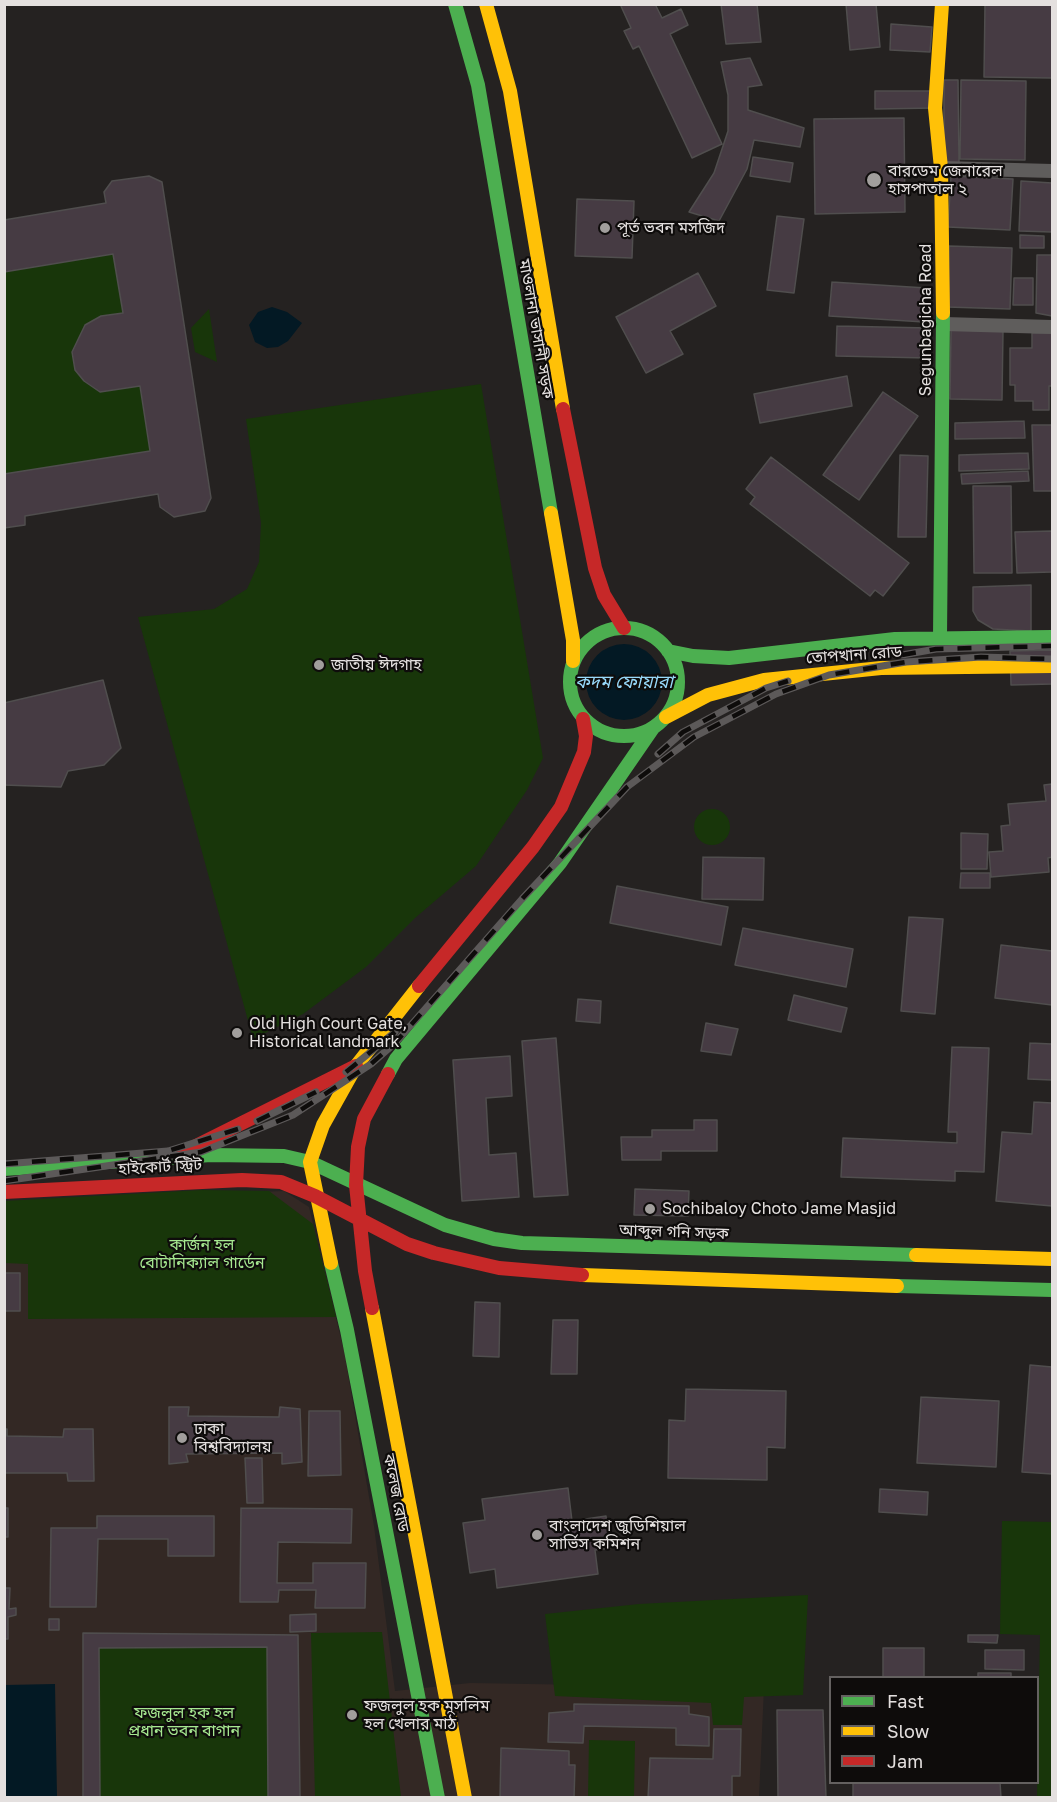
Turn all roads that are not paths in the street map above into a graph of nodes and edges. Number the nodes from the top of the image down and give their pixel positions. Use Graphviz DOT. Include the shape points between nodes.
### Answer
graph roads {
  1 [pos="455,4"];
  2 [pos="486,4"];
  3 [pos="942,4"];
  4 [pos="941,168"];
  5 [pos="1053,171"];
  6 [pos="944,324"];
  7 [pos="1053,327"];
  8 [pos="624,628"];
  9 [pos="940,636"];
  10 [pos="1053,637"];
  11 [pos="668,651"];
  12 [pos="573,661"];
  13 [pos="1053,666"];
  14 [pos="666,717"];
  15 [pos="583,719"];
  16 [pos="653,728"];
  17 [pos="356,1066"];
  18 [pos="171,1158"];
  19 [pos="310,1162"];
  20 [pos="4,1169"];
  21 [pos="356,1185"];
  22 [pos="4,1192"];
  23 [pos="315,1196"];
  24 [pos="359,1221"];
  25 [pos="1053,1259"];
  26 [pos="1053,1290"];
  27 [pos="438,1797"];
  28 [pos="465,1797"];
  1 -- 12 [label="main road, মাওলানা ভাসানী সড়ক" via="478,85 571,628"];
  2 -- 8 [label="main road, মাওলানা ভাসানী সড়ক" via="510,91 552,353 595,568 604,595"];
  3 -- 4 [label="main road, Segunbagicha Road" via="935,108"];
  4 -- 5 [label="street"];
  4 -- 6 [label="main road, Segunbagicha Road"];
  6 -- 7 [label="street"];
  6 -- 9 [label="main road, Segunbagicha Road"];
  8 -- 11 [label="main road" via="646,632"];
  8 -- 12 [label="main road" via="590,639"];
  9 -- 10 [label="main road, তোপখানা রোড"];
  9 -- 11 [label="main road, তোপখানা রোড" via="729,658"];
  11 -- 14 [label="main road" via="678,673 678,684"];
  12 -- 15 [label="main road" via="570,692"];
  13 -- 14 [label="main road, তোপখানা রোড" via="881,668 775,678 726,689"];
  14 -- 16 [label="main road"];
  15 -- 16 [label="main road" via="617,736"];
  15 -- 17 [label="main road" via="586,736 578,772 552,822"];
  16 -- 21 [label="main road, কলেজ রোড" via="560,863 390,1067 364,1119 357,1147"];
  17 -- 18 [label="main road"];
  17 -- 19 [label="main road" via="323,1125"];
  18 -- 19 [label="main road, হাইকোর্ট স্ট্রিট" via="261,1155"];
  18 -- 20 [label="main road, হাইকোর্ট স্ট্রিট"];
  19 -- 21 [label="main road, আব্দুল গনি সড়ক"];
  19 -- 23 [label="main road, কলেজ রোড"];
  21 -- 24 [label="main road, কলেজ রোড"];
  21 -- 25 [label="main road, আব্দুল গনি সড়ক" via="445,1225 522,1243"];
  22 -- 23 [label="main road, হাইকোর্ট স্ট্রিট" via="242,1179 281,1182"];
  23 -- 24 [label="main road"];
  23 -- 27 [label="main road, কলেজ রোড" via="347,1330"];
  24 -- 26 [label="main road" via="434,1253 540,1273"];
  24 -- 28 [label="main road, কলেজ রোড" via="384,1377"];
}
